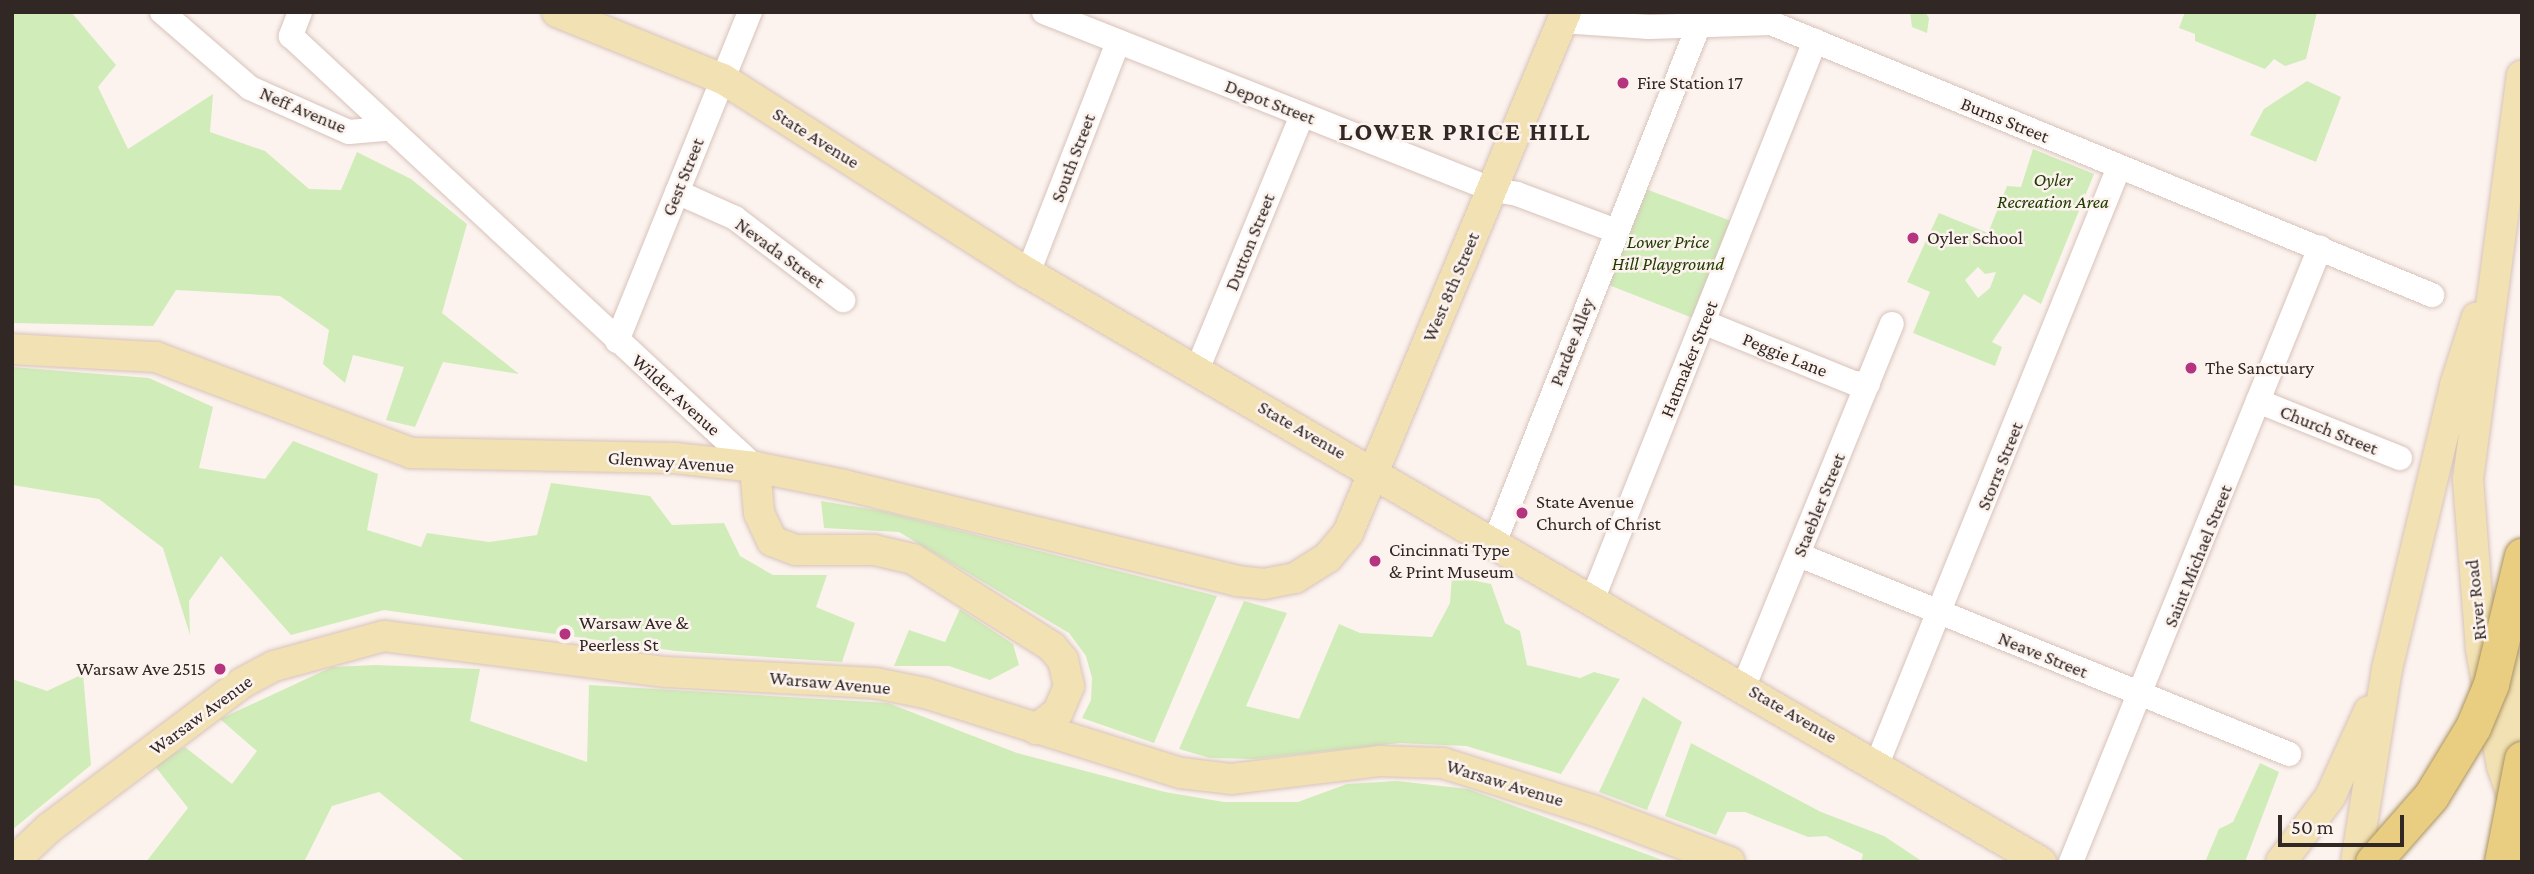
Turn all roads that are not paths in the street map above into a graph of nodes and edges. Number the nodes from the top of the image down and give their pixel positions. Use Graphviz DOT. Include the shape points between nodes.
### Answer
graph roads {
  1 [pos="162,12"];
  2 [pos="300,12"];
  3 [pos="557,12"];
  4 [pos="750,12"];
  5 [pos="1044,12"];
  6 [pos="1564,17"];
  7 [pos="1698,27"];
  8 [pos="1815,41"];
  9 [pos="1118,42"];
  10 [pos="2522,76"];
  11 [pos="723,79"];
  12 [pos="1302,115"];
  13 [pos="387,129"];
  14 [pos="2119,167"];
  15 [pos="1493,190"];
  16 [pos="677,192"];
  17 [pos="1616,230"];
  18 [pos="2320,248"];
  19 [pos="2498,254"];
  20 [pos="1028,273"];
  21 [pos="2432,295"];
  22 [pos="843,300"];
  23 [pos="1703,322"];
  24 [pos="1892,324"];
  25 [pos="617,341"];
  26 [pos="12,349"];
  27 [pos="1197,370"];
  28 [pos="2484,373"];
  29 [pos="1868,384"];
  30 [pos="2258,401"];
  31 [pos="2400,458"];
  32 [pos="755,467"];
  33 [pos="1373,471"];
  34 [pos="1495,541"];
  35 [pos="1799,555"];
  36 [pos="2522,556"];
  37 [pos="1328,557"];
  38 [pos="1593,598"];
  39 [pos="1941,614"];
  40 [pos="2387,668"];
  41 [pos="1744,686"];
  42 [pos="2143,695"];
  43 [pos="1037,729"];
  44 [pos="2522,736"];
  45 [pos="2288,754"];
  46 [pos="2522,760"];
  47 [pos="1877,764"];
  48 [pos="2522,825"];
  49 [pos="13,862"];
  50 [pos="1730,862"];
  51 [pos="2041,862"];
  52 [pos="2071,862"];
  53 [pos="2281,862"];
  54 [pos="2356,862"];
  55 [pos="2373,862"];
  56 [pos="2502,862"];
  1 -- 13 [label="street, Neff Avenue" via="250,88 349,132"];
  2 -- 13 [label="street, Wilder Avenue" via="291,36"];
  3 -- 11 [label="main road, State Avenue"];
  4 -- 11 [label="street, Gest Street"];
  5 -- 9 [label="street, Depot Street"];
  6 -- 7 [label="street, Burns Street"];
  6 -- 15 [label="main road, West 8th Street"];
  7 -- 8 [label="street, Burns Street" via="1771,23"];
  7 -- 17 [label="street, Pardee Alley"];
  8 -- 14 [label="street, Burns Street"];
  8 -- 23 [label="street, Hatmaker Street"];
  9 -- 12 [label="street, Depot Street"];
  9 -- 20 [label="street, South Street"];
  10 -- 19 [label="main road, River Road"];
  11 -- 16 [label="street, Gest Street"];
  11 -- 20 [label="main road, State Avenue"];
  12 -- 15 [label="street, Depot Street"];
  12 -- 27 [label="street, Dutton Street"];
  13 -- 25 [label="street, Wilder Avenue"];
  14 -- 18 [label="street, Burns Street"];
  14 -- 39 [label="street, Storrs Street"];
  15 -- 17 [label="street, Depot Street" via="1517,194"];
  15 -- 33 [label="main road, West 8th Street"];
  16 -- 22 [label="street, Nevada Street" via="735,219"];
  16 -- 25 [label="street, Gest Street"];
  17 -- 34 [label="street, Pardee Alley"];
  18 -- 21 [label="street, Burns Street"];
  18 -- 30 [label="street, Saint Michael Street"];
  19 -- 28 [label="main road, River Road"];
  19 -- 40 [label="main road" via="2455,385"];
  20 -- 27 [label="main road, State Avenue"];
  23 -- 29 [label="street, Peggie Lane" via="1854,383"];
  23 -- 38 [label="street, Hatmaker Street"];
  24 -- 29 [label="street, Staebler Street"];
  25 -- 32 [label="street, Wilder Avenue"];
  26 -- 32 [label="main road, Glenway Avenue" via="156,357 411,453 675,458"];
  27 -- 33 [label="main road, State Avenue"];
  28 -- 44 [label="main road, River Road" via="2492,584"];
  28 -- 48 [label="main road, River Road" via="2468,479 2472,568 2494,723"];
  29 -- 35 [label="street, Staebler Street"];
  30 -- 31 [label="street, Church Street"];
  30 -- 42 [label="street, Saint Michael Street"];
  32 -- 37 [label="main road, Glenway Avenue" via="1237,581 1295,578"];
  32 -- 43 [label="main road" via="759,513 772,541 796,550 874,550 913,559 1052,647 1063,660 1069,686 1058,712"];
  33 -- 34 [label="main road, State Avenue"];
  33 -- 37 [label="main road, West 8th Street" via="1348,533"];
  34 -- 38 [label="main road, State Avenue"];
  35 -- 39 [label="street, Neave Street"];
  35 -- 41 [label="street, Staebler Street"];
  36 -- 55 [label="highway, bridge" via="2491,684 2473,727 2431,796"];
  38 -- 41 [label="main road, State Avenue"];
  39 -- 42 [label="street, Neave Street"];
  39 -- 47 [label="street, Storrs Street"];
  40 -- 53 [label="main road" via="2330,797"];
  40 -- 54 [label="main road"];
  41 -- 47 [label="main road, State Avenue"];
  42 -- 45 [label="street, Neave Street"];
  42 -- 52 [label="street, Saint Michael Street"];
  43 -- 49 [label="main road, Warsaw Avenue" via="925,693 875,683 666,672 384,636 275,666 242,683 49,828"];
  43 -- 50 [label="main road, Warsaw Avenue" via="1181,773 1231,779 1379,761 1443,763 1595,811"];
  46 -- 56 [label="highway, bridge"];
  47 -- 51 [label="main road, State Avenue"];
}
